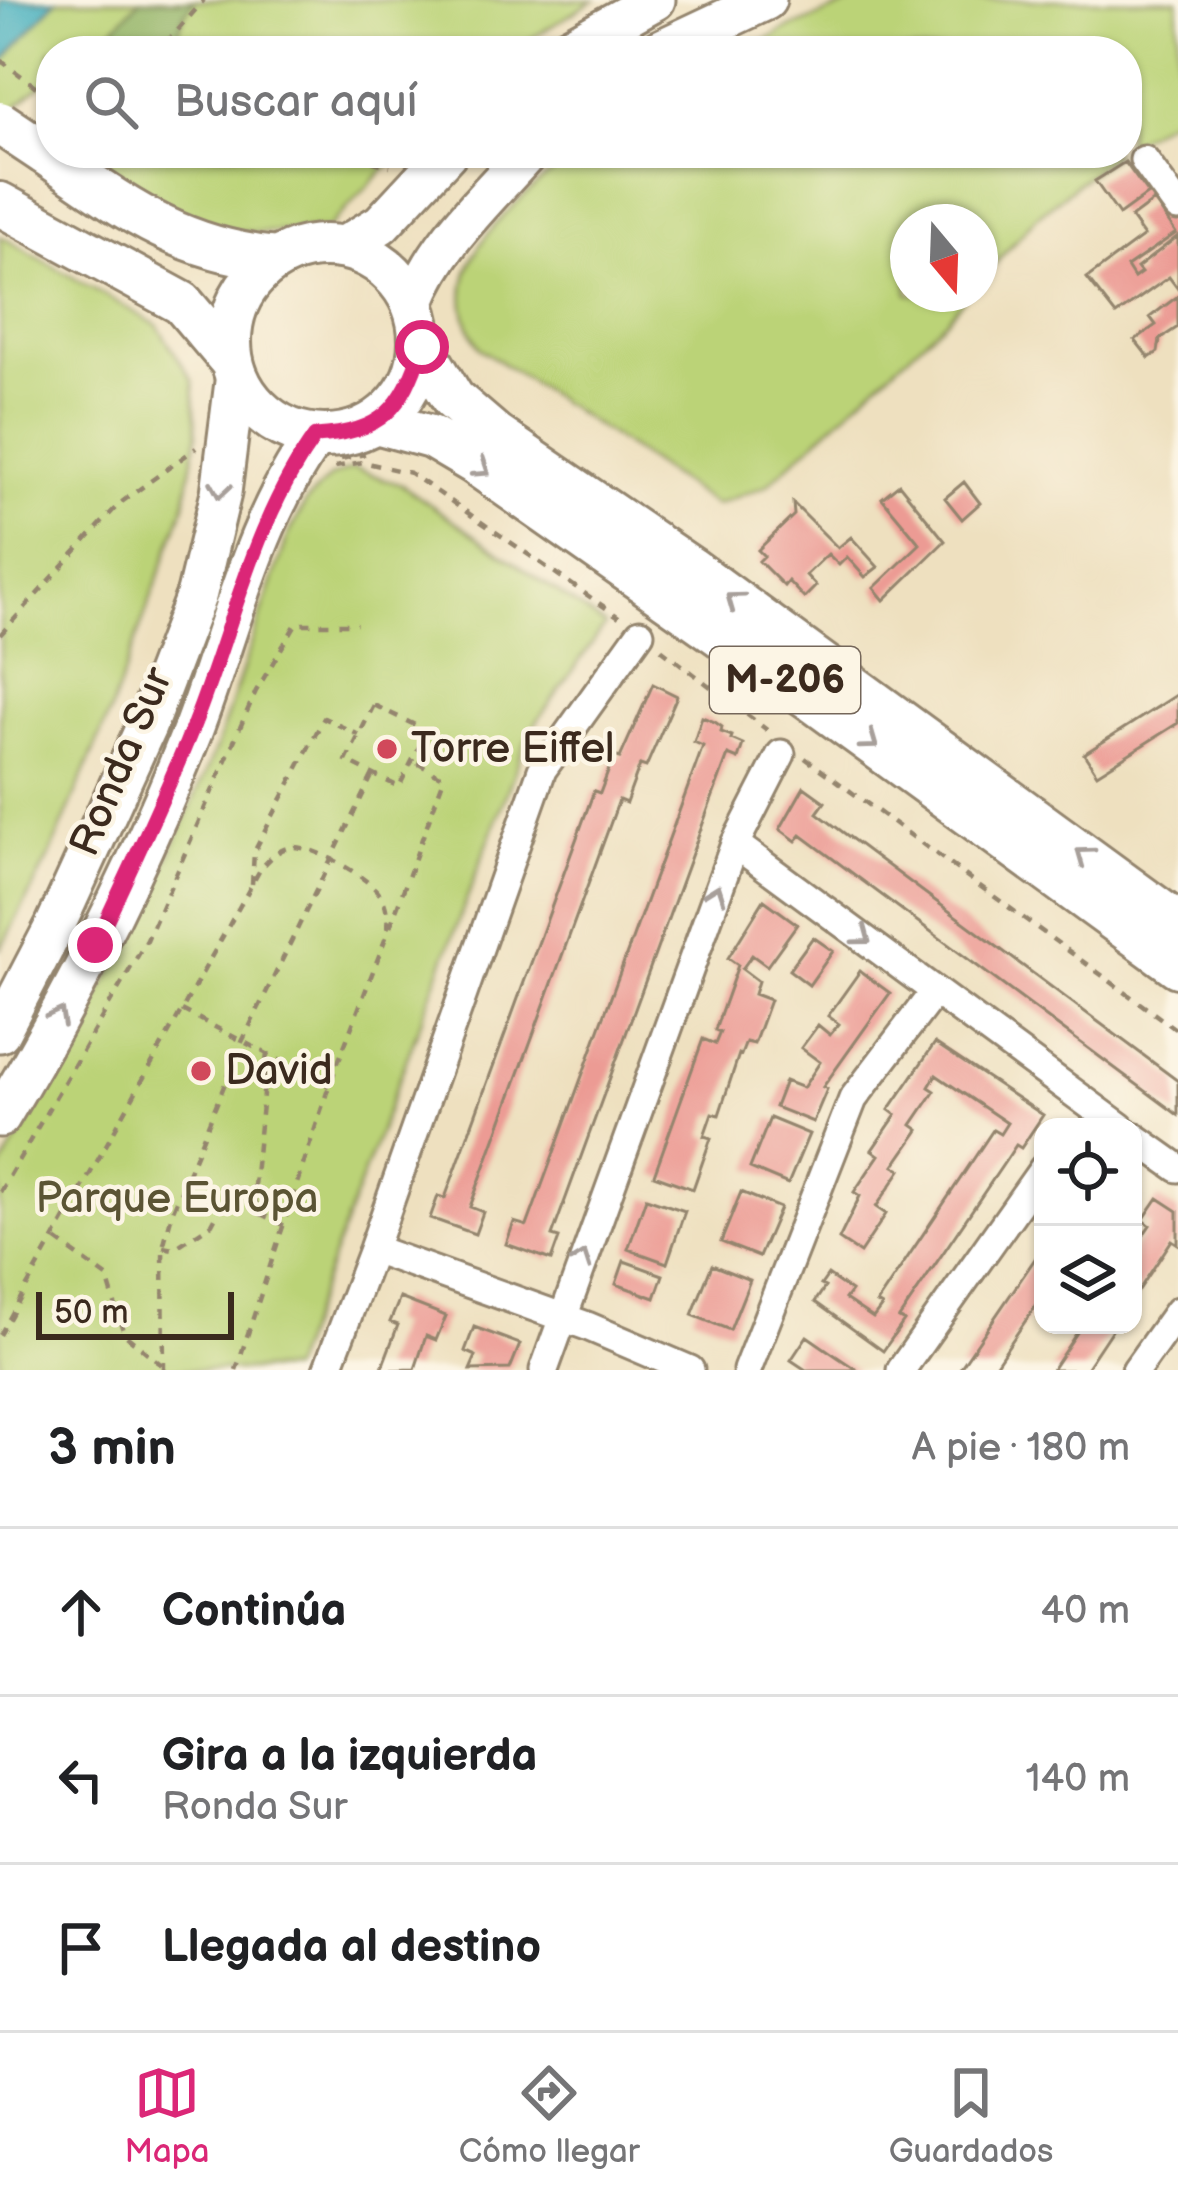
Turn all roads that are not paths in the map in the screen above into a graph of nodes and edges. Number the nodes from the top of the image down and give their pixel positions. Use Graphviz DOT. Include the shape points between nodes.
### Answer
graph roads {
  1 [pos="655,0"];
  2 [pos="766,0"];
  3 [pos="590,36"];
  4 [pos="690,36"];
  5 [pos="0,123"];
  6 [pos="36,147"];
  7 [pos="1144,160"];
  8 [pos="67,168"];
  9 [pos="433,168"];
  10 [pos="513,168"];
  11 [pos="1178,207"];
  12 [pos="12,210"];
  13 [pos="343,247"];
  14 [pos="276,259"];
  15 [pos="414,303"];
  16 [pos="422,347"];
  17 [pos="234,368"];
  18 [pos="376,422"];
  19 [pos="321,454"];
  20 [pos="640,633"];
  21 [pos="781,754"];
  22 [pos="735,844"];
  23 [pos="1178,923"];
  24 [pos="1178,966"];
  25 [pos="935,991"];
  26 [pos="0,1032"];
  27 [pos="1081,1116"];
  28 [pos="0,1118"];
  29 [pos="1142,1142"];
  30 [pos="1178,1168"];
  31 [pos="1034,1182"];
  32 [pos="374,1249"];
  33 [pos="1178,1311"];
  34 [pos="561,1317"];
  35 [pos="327,1370"];
  36 [pos="544,1370"];
  37 [pos="690,1370"];
  38 [pos="747,1370"];
  39 [pos="902,1370"];
  40 [pos="1136,1370"];
  1 -- 3 [label="main road"];
  2 -- 4 [label="main road"];
  5 -- 6 [label="main road, bridge"];
  7 -- 11 [label="street"];
  8 -- 14 [label="main road, bridge" via="194,244"];
  9 -- 13 [label="main road" via="381,224"];
  10 -- 15 [label="main road" via="444,245"];
  12 -- 17 [label="main road" via="182,303"];
  13 -- 14 [label="main road" via="308,247"];
  13 -- 15 [label="main road" via="386,266"];
  14 -- 17 [label="main road" via="243,293 230,339"];
  15 -- 16 [label="main road, M-206"];
  16 -- 18 [label="main road" via="408,390"];
  23 -- 16 [label="main road, M-206, one-way" via="495,435 453,399"];
  17 -- 19 [label="main road" via="261,412"];
  17 -- 26 [label="main road, Ronda Sur, one-way" via="221,493 189,615 146,727"];
  18 -- 19 [label="main road, M-206"];
  18 -- 24 [label="main road, M-206, one-way" via="431,437 475,463"];
  28 -- 19 [label="main road, Ronda Sur, one-way" via="95,945 190,734 278,496"];
  20 -- 32 [label="street" via="542,770"];
  21 -- 22 [label="street"];
  22 -- 25 [label="street, one-way"];
  34 -- 22 [label="street, one-way"];
  25 -- 27 [label="street"];
  25 -- 38 [label="street" via="854,1099"];
  29 -- 30 [label="street"];
  31 -- 39 [label="street"];
  32 -- 34 [label="street"];
  32 -- 35 [label="street"];
  33 -- 40 [label="street"];
  34 -- 36 [label="street"];
  34 -- 37 [label="street"];
}
